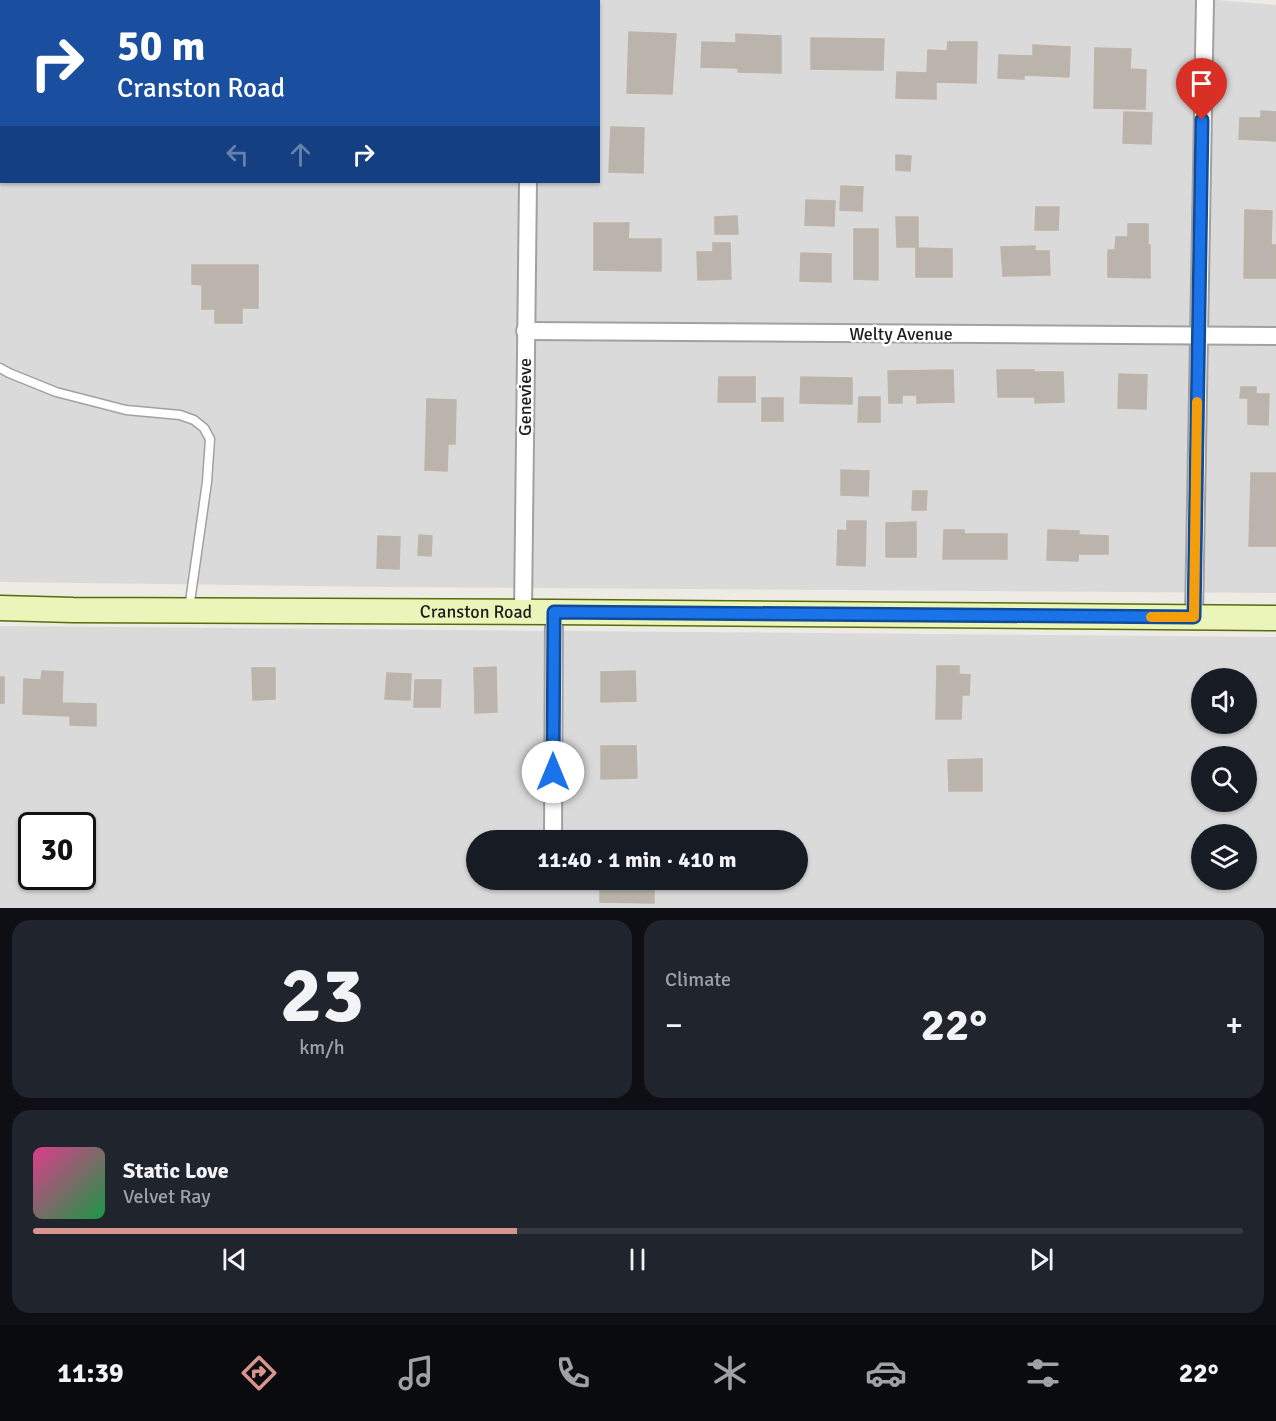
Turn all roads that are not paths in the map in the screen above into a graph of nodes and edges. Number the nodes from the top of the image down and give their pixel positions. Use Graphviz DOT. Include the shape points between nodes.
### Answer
graph roads {
  1 [pos="1205,0"];
  2 [pos="528,183"];
  3 [pos="525,331"];
  4 [pos="1198,336"];
  5 [pos="1276,336"];
  6 [pos="0,368"];
  7 [pos="0,608"];
  8 [pos="188,611"];
  9 [pos="523,612"];
  10 [pos="554,612"];
  11 [pos="1194,617"];
  12 [pos="1276,618"];
  13 [pos="553,830"];
  1 -- 4 [label="street"];
  2 -- 3 [label="street, Genevieve"];
  3 -- 4 [label="street, Welty Avenue"];
  3 -- 9 [label="street, Genevieve"];
  4 -- 5 [label="street, Welty Avenue"];
  4 -- 11 [label="street"];
  6 -- 8 [label="lane" via="56,392 126,410 180,415 204,428 210,439 207,482"];
  7 -- 8 [label="street, Cranston Road"];
  8 -- 9 [label="street, Cranston Road"];
  9 -- 10 [label="street, Cranston Road"];
  10 -- 11 [label="street, Cranston Road"];
  10 -- 13 [label="street"];
  11 -- 12 [label="street, Cranston Road"];
}
